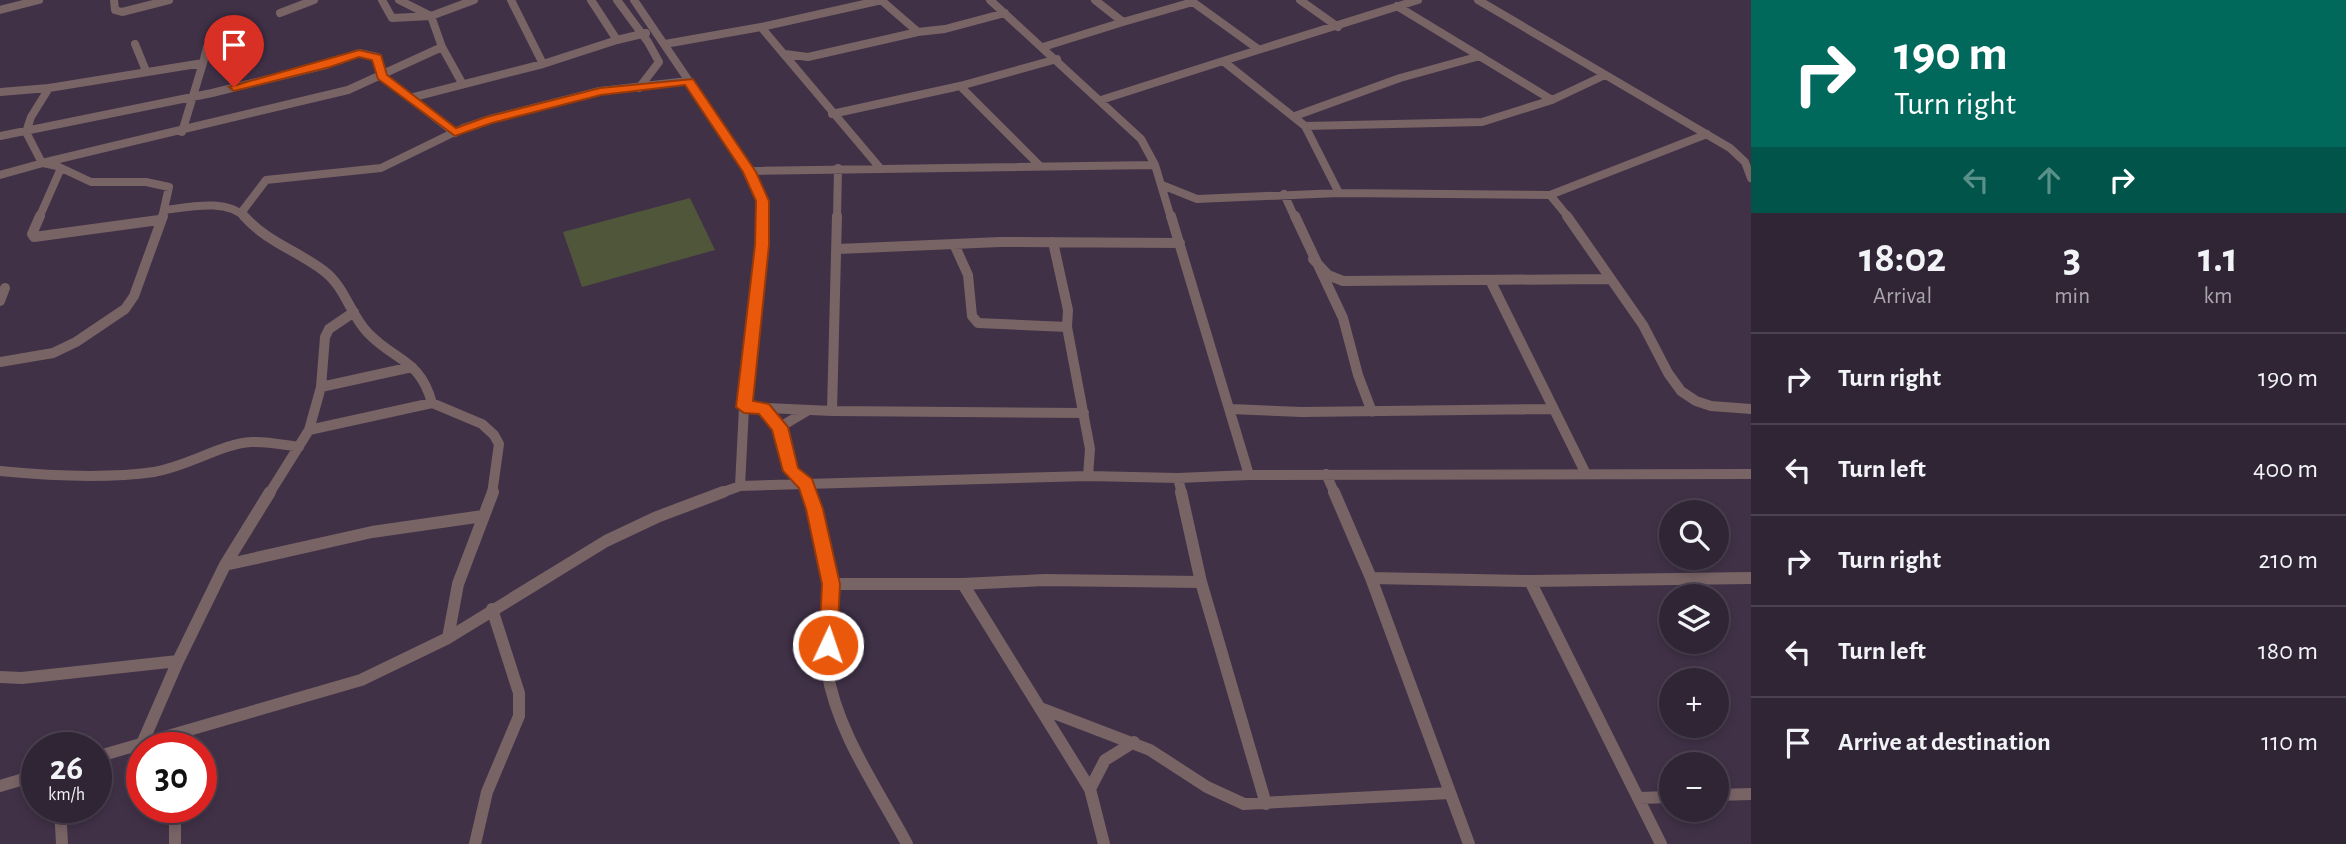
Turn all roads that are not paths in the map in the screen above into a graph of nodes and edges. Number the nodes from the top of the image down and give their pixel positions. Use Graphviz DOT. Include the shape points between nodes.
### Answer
graph roads {
  1 [pos="39,0"];
  2 [pos="114,0"];
  3 [pos="169,0"];
  4 [pos="314,0"];
  5 [pos="382,0"];
  6 [pos="399,0"];
  7 [pos="474,0"];
  8 [pos="511,0"];
  9 [pos="591,0"];
  10 [pos="617,0"];
  11 [pos="634,0"];
  12 [pos="881,0"];
  13 [pos="990,0"];
  14 [pos="1095,0"];
  15 [pos="1300,0"];
  16 [pos="1418,0"];
  17 [pos="1478,0"];
  18 [pos="1192,1"];
  19 [pos="1397,6"];
  20 [pos="0,10"];
  21 [pos="279,13"];
  22 [pos="1005,13"];
  23 [pos="431,16"];
  24 [pos="1123,22"];
  25 [pos="761,26"];
  26 [pos="1338,27"];
  27 [pos="655,30"];
  28 [pos="918,32"];
  29 [pos="641,34"];
  30 [pos="617,40"];
  31 [pos="135,44"];
  32 [pos="664,44"];
  33 [pos="207,47"];
  34 [pos="442,47"];
  35 [pos="1043,47"];
  36 [pos="1258,49"];
  37 [pos="785,54"];
  38 [pos="1480,56"];
  39 [pos="1057,59"];
  40 [pos="1223,61"];
  41 [pos="202,62"];
  42 [pos="544,64"];
  43 [pos="146,71"];
  44 [pos="1605,75"];
  45 [pos="382,76"];
  46 [pos="688,81"];
  47 [pos="462,83"];
  48 [pos="960,86"];
  49 [pos="49,88"];
  50 [pos="639,88"];
  51 [pos="0,92"];
  52 [pos="195,96"];
  53 [pos="410,98"];
  54 [pos="1101,100"];
  55 [pos="1552,100"];
  56 [pos="832,114"];
  57 [pos="1295,116"];
  58 [pos="1306,126"];
  59 [pos="26,132"];
  60 [pos="183,132"];
  61 [pos="455,133"];
  62 [pos="1707,134"];
  63 [pos="0,136"];
  64 [pos="43,163"];
  65 [pos="1039,165"];
  66 [pos="1155,165"];
  67 [pos="61,168"];
  68 [pos="838,168"];
  69 [pos="880,168"];
  70 [pos="750,172"];
  71 [pos="0,175"];
  72 [pos="1751,178"];
  73 [pos="1162,184"];
  74 [pos="1339,193"];
  75 [pos="1284,194"];
  76 [pos="1550,195"];
  77 [pos="1197,199"];
  78 [pos="164,210"];
  79 [pos="1170,210"];
  80 [pos="241,213"];
  81 [pos="159,220"];
  82 [pos="1053,242"];
  83 [pos="1180,243"];
  84 [pos="954,244"];
  85 [pos="838,249"];
  86 [pos="1313,258"];
  87 [pos="1609,279"];
  88 [pos="1490,280"];
  89 [pos="5,288"];
  90 [pos="0,301"];
  91 [pos="354,312"];
  92 [pos="1067,327"];
  93 [pos="0,362"];
  94 [pos="412,367"];
  95 [pos="321,387"];
  96 [pos="432,403"];
  97 [pos="744,407"];
  98 [pos="764,408"];
  99 [pos="1231,409"];
  100 [pos="1552,409"];
  101 [pos="1751,409"];
  102 [pos="810,410"];
  103 [pos="832,411"];
  104 [pos="1372,412"];
  105 [pos="1084,414"];
  106 [pos="780,427"];
  107 [pos="309,430"];
  108 [pos="299,447"];
  109 [pos="0,471"];
  110 [pos="1326,474"];
  111 [pos="1586,474"];
  112 [pos="1250,475"];
  113 [pos="1750,475"];
  114 [pos="1088,476"];
  115 [pos="1178,478"];
  116 [pos="806,484"];
  117 [pos="740,486"];
  118 [pos="483,516"];
  119 [pos="225,565"];
  120 [pos="1371,578"];
  121 [pos="1751,578"];
  122 [pos="1530,581"];
  123 [pos="1201,582"];
  124 [pos="831,584"];
  125 [pos="963,584"];
  126 [pos="492,609"];
  127 [pos="448,638"];
  128 [pos="178,662"];
  129 [pos="0,677"];
  130 [pos="1042,709"];
  131 [pos="155,732"];
  132 [pos="190,732"];
  133 [pos="1133,742"];
  134 [pos="21,780"];
  135 [pos="0,786"];
  136 [pos="1090,789"];
  137 [pos="1450,793"];
  138 [pos="1751,794"];
  139 [pos="1729,795"];
  140 [pos="1659,797"];
  141 [pos="1638,798"];
  142 [pos="1266,804"];
  143 [pos="61,823"];
  144 [pos="175,823"];
  145 [pos="62,844"];
  146 [pos="175,844"];
  147 [pos="475,844"];
  148 [pos="907,844"];
  149 [pos="1104,844"];
  150 [pos="1469,844"];
  151 [pos="1661,844"];
  1 -- 20 [label="street"];
  2 -- 3 [label="street" via="115,10 122,12"];
  4 -- 21 [label="street"];
  5 -- 23 [label="street" via="392,19"];
  6 -- 23 [label="street"];
  7 -- 23 [label="street"];
  8 -- 42 [label="street"];
  9 -- 30 [label="street"];
  10 -- 29 [label="street"];
  11 -- 27 [label="street"];
  12 -- 25 [label="street"];
  12 -- 28 [label="street"];
  13 -- 22 [label="street"];
  14 -- 24 [label="street"];
  15 -- 26 [label="street"];
  16 -- 19 [label="street"];
  17 -- 44 [label="street"];
  18 -- 24 [label="street"];
  18 -- 36 [label="street"];
  19 -- 26 [label="street"];
  19 -- 38 [label="street"];
  22 -- 28 [label="street"];
  22 -- 35 [label="street"];
  23 -- 34 [label="street"];
  24 -- 35 [label="street"];
  25 -- 32 [label="street"];
  25 -- 37 [label="street"];
  26 -- 36 [label="street"];
  27 -- 29 [label="street"];
  27 -- 32 [label="street"];
  28 -- 37 [label="street" via="808,57"];
  29 -- 30 [label="street"];
  29 -- 50 [label="street" via="659,62"];
  30 -- 42 [label="street"];
  31 -- 43 [label="street"];
  32 -- 46 [label="street"];
  33 -- 41 [label="street"];
  34 -- 45 [label="street"];
  34 -- 47 [label="street"];
  35 -- 39 [label="street"];
  36 -- 40 [label="street"];
  37 -- 56 [label="street"];
  38 -- 55 [label="street"];
  38 -- 57 [label="street" via="1400,78"];
  39 -- 48 [label="street"];
  39 -- 54 [label="street"];
  40 -- 54 [label="street"];
  40 -- 57 [label="street"];
  41 -- 43 [label="street"];
  41 -- 52 [label="street"];
  42 -- 47 [label="street"];
  43 -- 49 [label="street"];
  44 -- 55 [label="street"];
  44 -- 62 [label="street"];
  45 -- 52 [label="street" via="377,57 359,53"];
  45 -- 53 [label="street"];
  45 -- 60 [label="street" via="348,90"];
  46 -- 50 [label="street"];
  46 -- 70 [label="street"];
  47 -- 53 [label="street"];
  48 -- 56 [label="street"];
  48 -- 65 [label="street"];
  49 -- 51 [label="street"];
  49 -- 59 [label="street"];
  50 -- 61 [label="street" via="600,91 476,123"];
  52 -- 59 [label="street"];
  52 -- 60 [label="street"];
  53 -- 61 [label="street"];
  54 -- 66 [label="street" via="1141,139"];
  55 -- 58 [label="street" via="1482,122"];
  56 -- 69 [label="street"];
  57 -- 58 [label="street"];
  58 -- 74 [label="street"];
  59 -- 63 [label="street"];
  59 -- 64 [label="street"];
  60 -- 64 [label="street"];
  61 -- 80 [label="street" via="381,168 267,180"];
  62 -- 72 [label="street" via="1745,162"];
  62 -- 76 [label="street"];
  64 -- 67 [label="street"];
  64 -- 71 [label="street"];
  65 -- 66 [label="street"];
  65 -- 69 [label="street"];
  66 -- 73 [label="street"];
  67 -- 78 [label="street" via="96,183 164,183 169,187"];
  67 -- 81 [label="street" via="36,220 34,237"];
  68 -- 69 [label="street"];
  68 -- 70 [label="street"];
  68 -- 85 [label="street"];
  70 -- 97 [label="street" via="762,201 762,245"];
  73 -- 77 [label="street"];
  73 -- 79 [label="street"];
  74 -- 75 [label="street"];
  74 -- 76 [label="street"];
  75 -- 77 [label="street"];
  75 -- 86 [label="street"];
  76 -- 87 [label="street"];
  77 -- 79 [label="street"];
  78 -- 80 [label="street" via="211,205"];
  78 -- 81 [label="street"];
  79 -- 83 [label="street"];
  80 -- 91 [label="street" via="258,232 324,271 340,286"];
  81 -- 93 [label="street" via="134,296 125,309 53,353"];
  82 -- 83 [label="street"];
  82 -- 84 [label="street"];
  82 -- 92 [label="street" via="1068,310"];
  83 -- 99 [label="street"];
  84 -- 85 [label="street"];
  84 -- 92 [label="street" via="968,275 972,316 978,323"];
  85 -- 103 [label="street"];
  86 -- 88 [label="street" via="1328,275 1343,281"];
  86 -- 104 [label="street" via="1343,318"];
  87 -- 88 [label="street"];
  87 -- 101 [label="street" via="1688,396 1707,405"];
  88 -- 100 [label="street"];
  89 -- 90 [label="street"];
  91 -- 94 [label="street" via="368,332"];
  91 -- 95 [label="street" via="328,329 324,337"];
  92 -- 105 [label="street"];
  94 -- 95 [label="street"];
  94 -- 96 [label="street" via="427,384"];
  95 -- 107 [label="street"];
  96 -- 107 [label="street"];
  96 -- 118 [label="street" via="482,424 499,444 494,489"];
  97 -- 98 [label="street"];
  97 -- 117 [label="street"];
  98 -- 102 [label="street"];
  98 -- 106 [label="street"];
  99 -- 104 [label="street"];
  99 -- 112 [label="street"];
  100 -- 104 [label="street"];
  100 -- 111 [label="street"];
  102 -- 103 [label="street"];
  102 -- 106 [label="street"];
  103 -- 105 [label="street"];
  105 -- 114 [label="street" via="1090,449"];
  106 -- 116 [label="street" via="791,471"];
  107 -- 108 [label="street"];
  108 -- 109 [label="street" via="240,444 183,466 152,472 60,477"];
  108 -- 119 [label="street"];
  110 -- 111 [label="street"];
  110 -- 112 [label="street"];
  110 -- 120 [label="street"];
  111 -- 113 [label="street"];
  112 -- 115 [label="street"];
  114 -- 115 [label="street"];
  114 -- 116 [label="street"];
  115 -- 123 [label="street"];
  116 -- 117 [label="street"];
  116 -- 124 [label="street"];
  117 -- 126 [label="street" via="607,541"];
  118 -- 119 [label="street" via="372,532"];
  118 -- 127 [label="street" via="458,584"];
  119 -- 128 [label="street"];
  120 -- 122 [label="street"];
  120 -- 137 [label="street"];
  121 -- 122 [label="street"];
  122 -- 141 [label="street"];
  123 -- 125 [label="street"];
  123 -- 142 [label="street"];
  124 -- 125 [label="street"];
  124 -- 148 [label="street" via="827,666 832,691 841,718"];
  125 -- 130 [label="street"];
  126 -- 127 [label="street"];
  126 -- 147 [label="street" via="519,693 519,716 487,792"];
  127 -- 132 [label="street" via="361,680"];
  128 -- 129 [label="street"];
  128 -- 131 [label="street"];
  130 -- 133 [label="street"];
  130 -- 136 [label="street"];
  133 -- 136 [label="street" via="1104,760"];
  133 -- 142 [label="street" via="1232,801"];
  134 -- 135 [label="street"];
  136 -- 149 [label="street"];
  137 -- 142 [label="street"];
  137 -- 150 [label="street"];
  138 -- 139 [label="street"];
  140 -- 141 [label="street"];
  141 -- 151 [label="street"];
  143 -- 145 [label="street"];
  144 -- 146 [label="street"];
}
